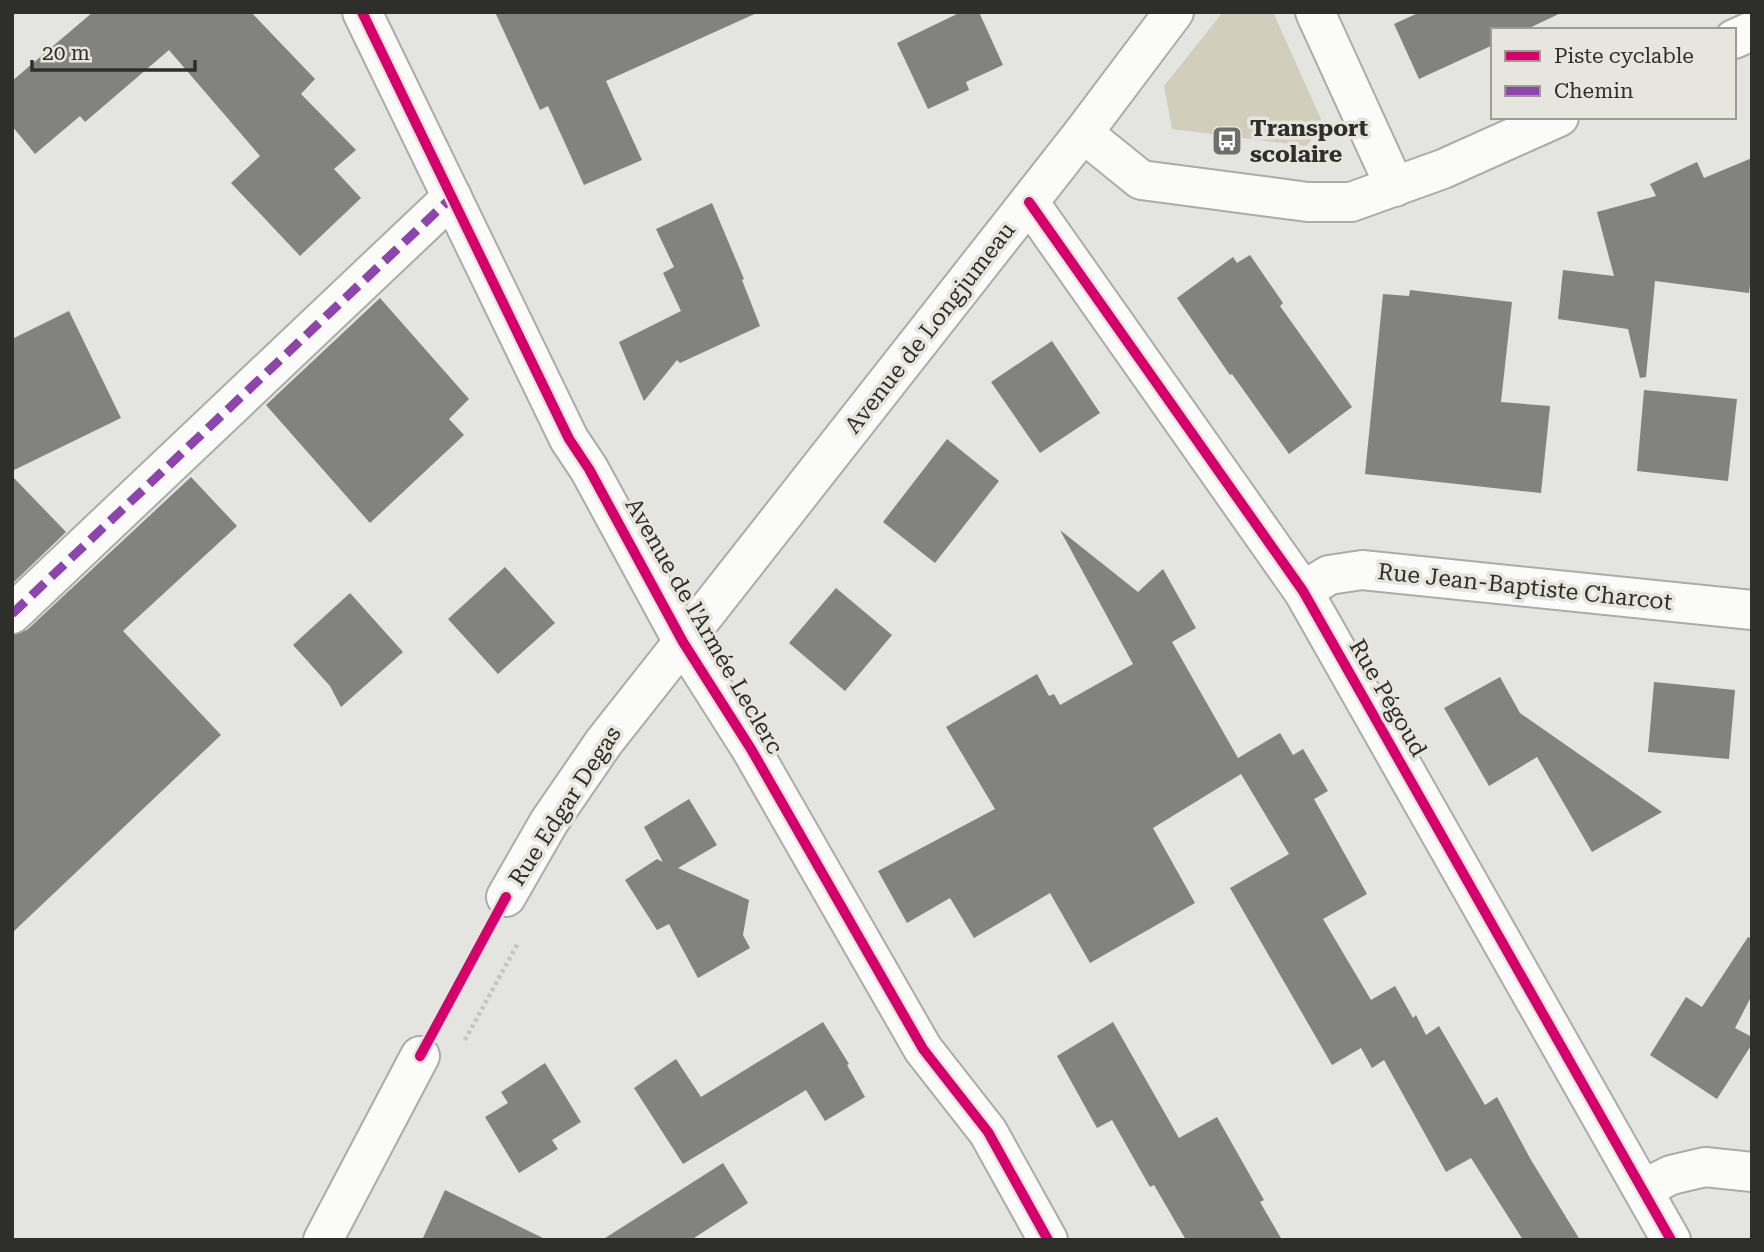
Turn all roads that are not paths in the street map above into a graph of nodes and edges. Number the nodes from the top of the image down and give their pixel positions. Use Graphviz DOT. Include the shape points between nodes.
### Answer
graph roads {
  1 [pos="362,12"];
  2 [pos="1174,12"];
  3 [pos="1315,12"];
  4 [pos="1555,119"];
  5 [pos="1083,133"];
  6 [pos="1395,187"];
  7 [pos="452,197"];
  8 [pos="1029,202"];
  9 [pos="1303,591"];
  10 [pos="1752,610"];
  11 [pos="12,614"];
  12 [pos="683,642"];
  13 [pos="506,897"];
  14 [pos="413,1071"];
  15 [pos="1752,1172"];
  16 [pos="1643,1189"];
  17 [pos="323,1240"];
  18 [pos="1048,1240"];
  19 [pos="1671,1240"];
  1 -- 7 [label="street, Avenue de l'Armée Leclerc"];
  2 -- 5 [label="street, Avenue de Longjumeau"];
  3 -- 6 [label="street"];
  4 -- 6 [label="street"];
  5 -- 6 [label="street" via="1141,180 1308,201 1351,202"];
  5 -- 8 [label="street, Avenue de Longjumeau"];
  7 -- 11 [label="street"];
  7 -- 12 [label="street, Avenue de l'Armée Leclerc" via="569,439"];
  8 -- 9 [label="street, Rue Pégoud"];
  8 -- 12 [label="street, Avenue de Longjumeau"];
  9 -- 10 [label="street, Rue Jean-Baptiste Charcot" via="1329,575 1362,570"];
  9 -- 16 [label="street, Rue Pégoud"];
  12 -- 13 [label="street, Rue Edgar Degas" via="604,742 549,822"];
  12 -- 18 [label="street, Avenue de l'Armée Leclerc" via="751,749 923,1049 988,1132"];
  14 -- 17 [label="street"];
  15 -- 16 [label="street" via="1705,1167 1671,1175"];
  16 -- 19 [label="street, Rue Pégoud"];
}
